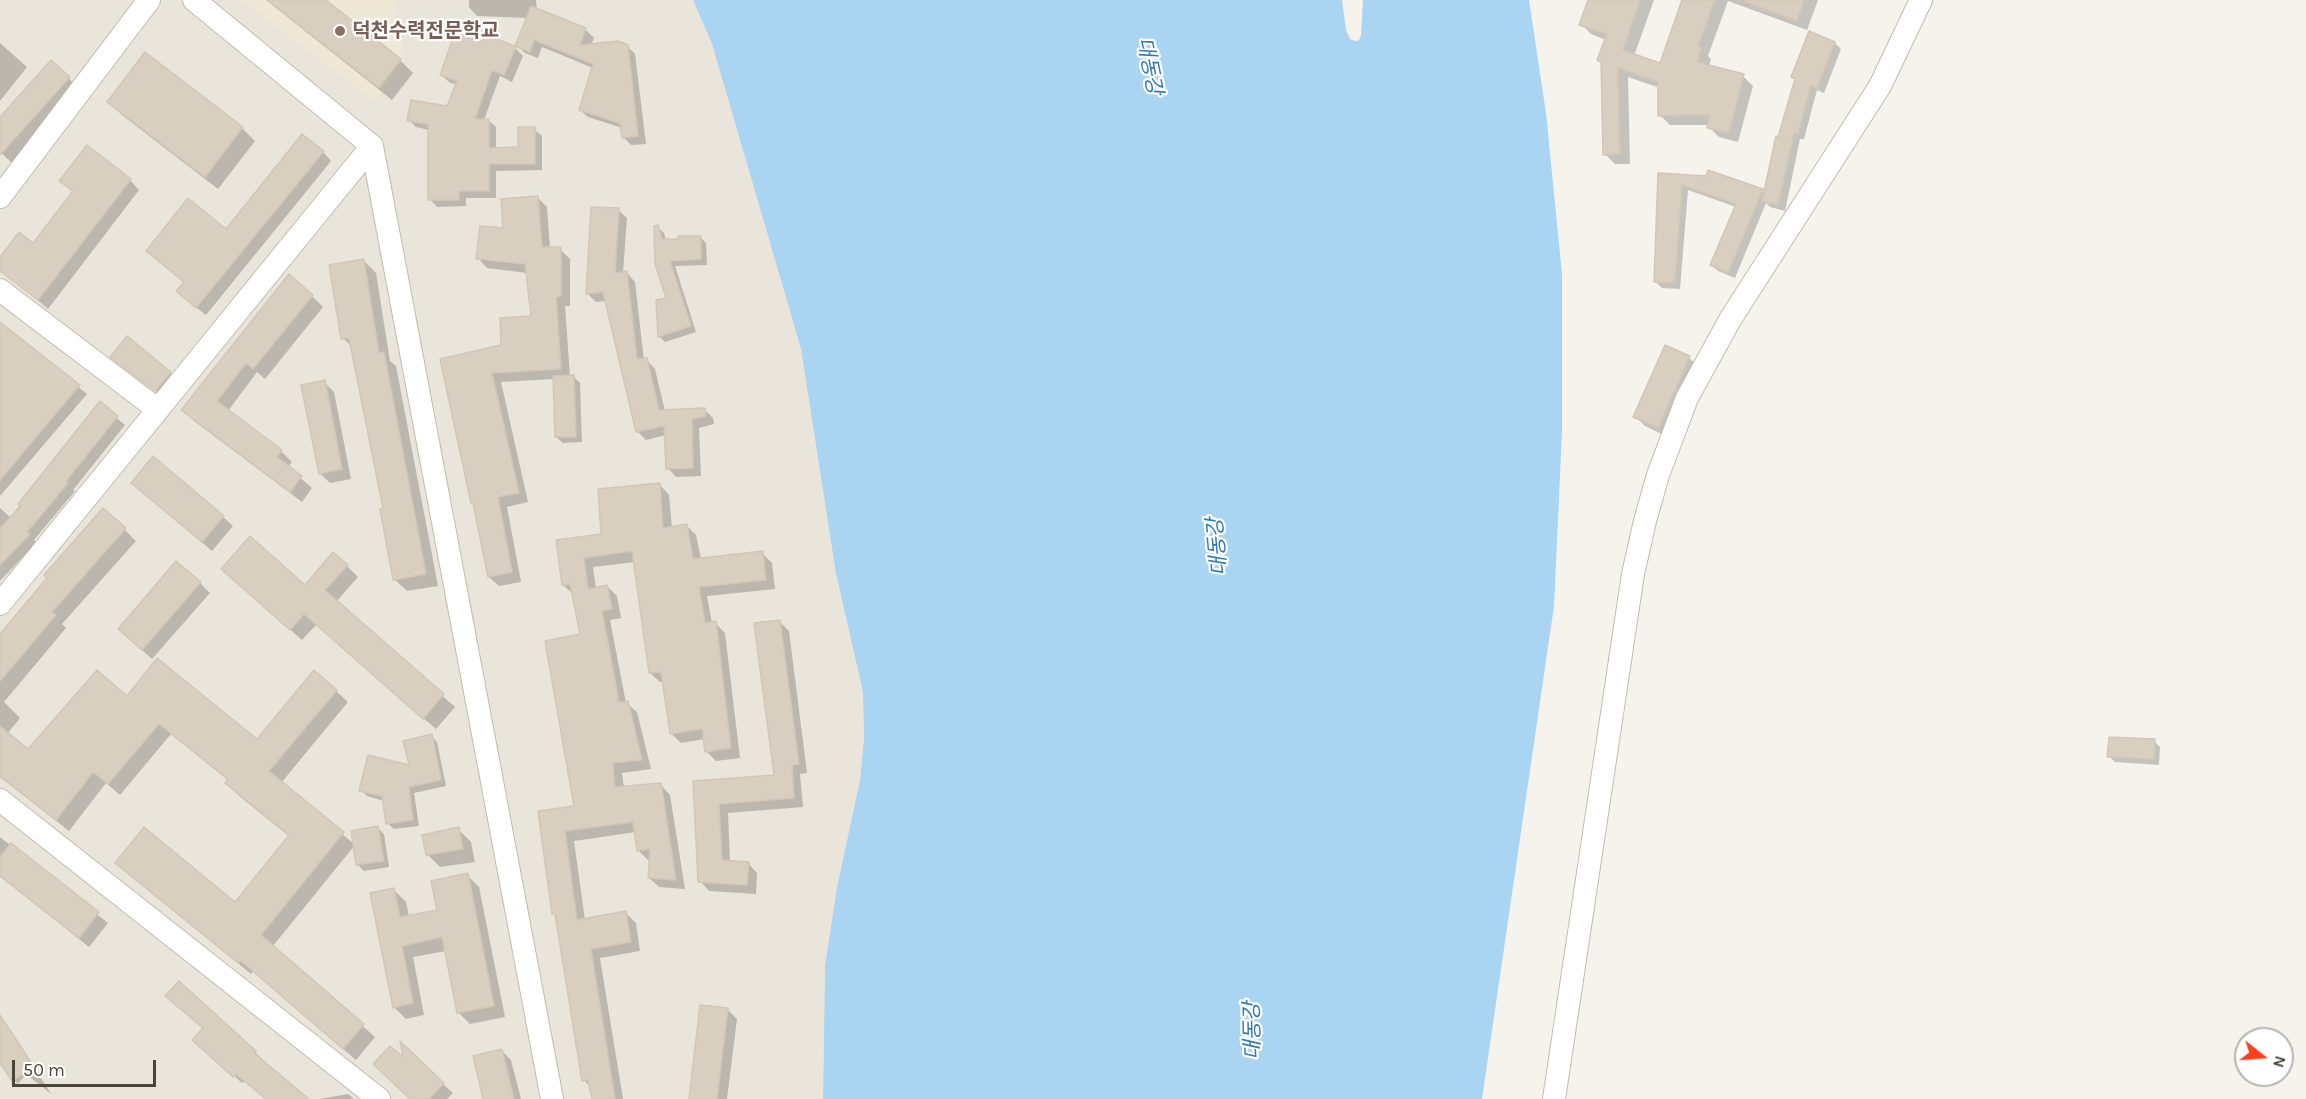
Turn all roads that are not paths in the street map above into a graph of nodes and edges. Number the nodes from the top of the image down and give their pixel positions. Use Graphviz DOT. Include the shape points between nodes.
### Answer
graph roads {
  1 [pos="149,0"];
  2 [pos="194,0"];
  3 [pos="1921,0"];
  4 [pos="372,146"];
  5 [pos="0,196"];
  6 [pos="0,290"];
  7 [pos="157,410"];
  8 [pos="0,604"];
  9 [pos="0,801"];
  10 [pos="379,1099"];
  11 [pos="552,1099"];
  12 [pos="1554,1099"];
  1 -- 5 [label="street"];
  2 -- 4 [label="street"];
  3 -- 12 [label="street" via="1880,86 1726,328 1688,398 1658,475 1633,574"];
  4 -- 7 [label="street"];
  4 -- 11 [label="street"];
  6 -- 7 [label="street"];
  7 -- 8 [label="street"];
  9 -- 10 [label="street"];
}
